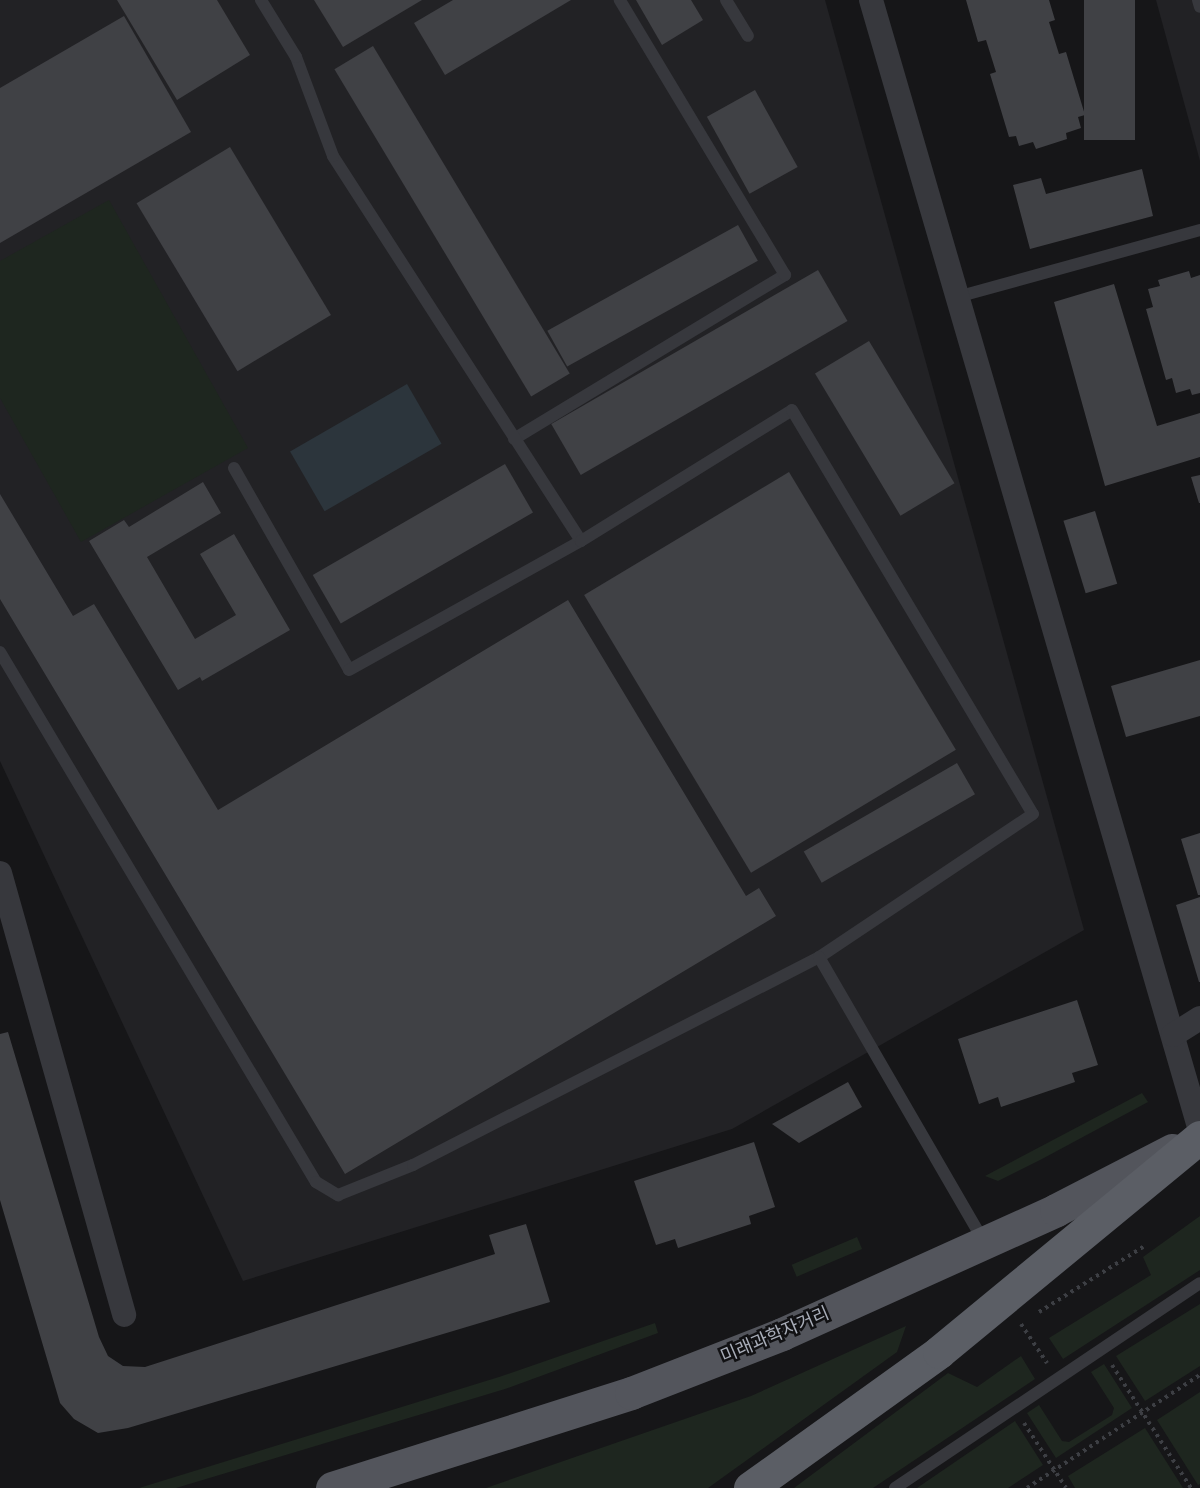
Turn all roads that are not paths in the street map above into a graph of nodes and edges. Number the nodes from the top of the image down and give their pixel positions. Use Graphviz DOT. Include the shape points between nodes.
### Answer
graph roads {
  1 [pos="261,0"];
  2 [pos="620,0"];
  3 [pos="726,0"];
  4 [pos="872,0"];
  5 [pos="1198,0"];
  6 [pos="1200,7"];
  7 [pos="748,36"];
  8 [pos="1200,230"];
  9 [pos="957,297"];
  10 [pos="514,439"];
  11 [pos="234,468"];
  12 [pos="581,541"];
  13 [pos="0,652"];
  14 [pos="0,873"];
  15 [pos="819,957"];
  16 [pos="1200,1018"];
  17 [pos="1173,1035"];
  18 [pos="1200,1130"];
  19 [pos="1200,1136"];
  20 [pos="985,1243"];
  21 [pos="1200,1283"];
  22 [pos="124,1315"];
  23 [pos="332,1488"];
  24 [pos="750,1488"];
  25 [pos="895,1488"];
  1 -- 10 [label="lane" via="296,57 333,156"];
  2 -- 10 [label="lane" via="785,275"];
  3 -- 7 [label="lane"];
  4 -- 9 [label="street"];
  5 -- 6 [label="lane"];
  8 -- 9 [label="lane"];
  9 -- 17 [label="street"];
  10 -- 12 [label="lane"];
  11 -- 12 [label="lane" via="349,670"];
  12 -- 15 [label="lane" via="792,410 1034,814"];
  13 -- 15 [label="lane" via="316,1182 338,1195 413,1165"];
  14 -- 22 [label="street"];
  15 -- 20 [label="lane"];
  16 -- 17 [label="street"];
  17 -- 18 [label="street"];
  19 -- 20 [label="main road, 미래과학자거리"];
  19 -- 24 [label="highway" via="939,1352"];
  20 -- 23 [label="main road, 미래과학자거리" via="783,1334 631,1393"];
  21 -- 25 [label="lane"];
}
